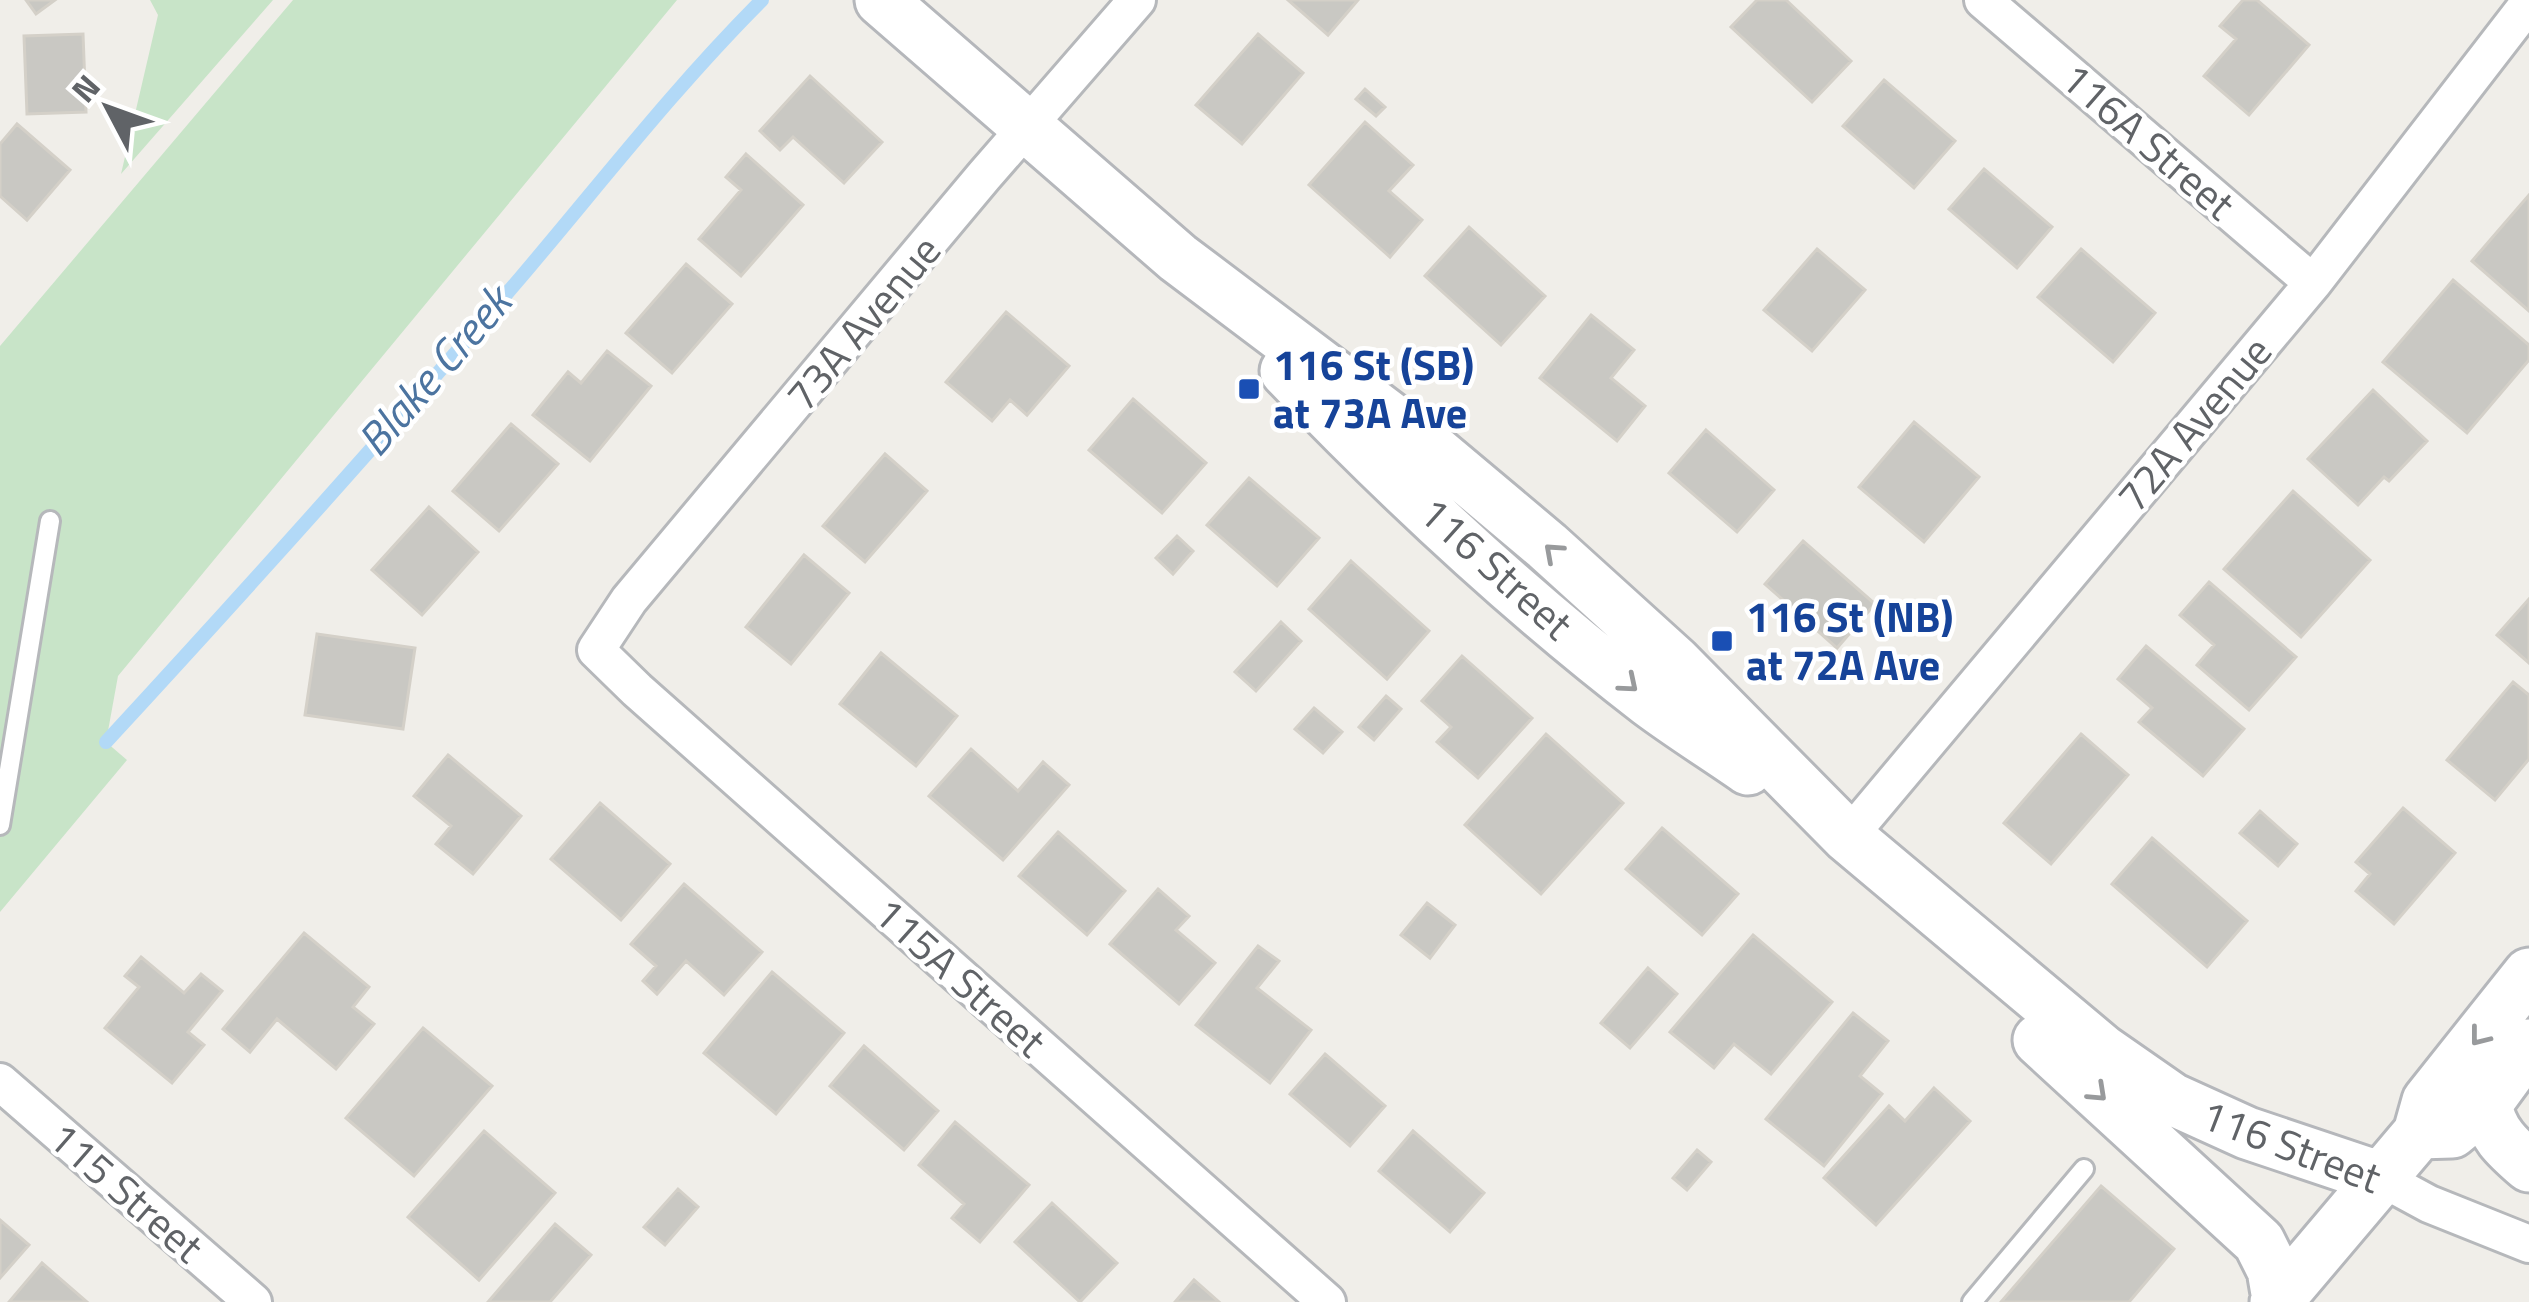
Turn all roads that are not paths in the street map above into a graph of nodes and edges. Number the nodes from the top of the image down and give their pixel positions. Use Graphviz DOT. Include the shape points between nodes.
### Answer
graph roads {
  1 [pos="881,0"];
  2 [pos="1137,0"];
  3 [pos="1983,0"];
  4 [pos="2529,3"];
  5 [pos="1026,128"];
  6 [pos="2313,283"];
  7 [pos="50,521"];
  8 [pos="596,650"];
  9 [pos="0,825"];
  10 [pos="1849,837"];
  11 [pos="1971,939"];
  12 [pos="2529,974"];
  13 [pos="2529,1045"];
  14 [pos="0,1082"];
  15 [pos="2486,1104"];
  16 [pos="2419,1132"];
  17 [pos="2529,1166"];
  18 [pos="2084,1169"];
  19 [pos="2381,1178"];
  20 [pos="2529,1244"];
  21 [pos="2277,1300"];
  22 [pos="253,1302"];
  23 [pos="1327,1302"];
  24 [pos="1972,1302"];
  1 -- 5 [label="street, 116 Street"];
  2 -- 5 [label="street, 73A Avenue"];
  3 -- 6 [label="street, 116A Street"];
  4 -- 6 [label="street, 72A Avenue"];
  5 -- 8 [label="street, 73A Avenue" via="629,600"];
  5 -- 10 [label="street, 116 Street" via="1178,258 1327,414 1501,577 1651,702"];
  6 -- 10 [label="street, 72A Avenue"];
  7 -- 9 [label="lane"];
  8 -- 23 [label="street, 115A Street"];
  10 -- 11 [label="street, 116 Street"];
  11 -- 19 [label="street, 116 Street" via="2172,1100"];
  11 -- 21 [label="street, one-way" via="2037,1037 2259,1242"];
  12 -- 16 [label="street, one-way" via="2428,1101"];
  13 -- 15 [label="street"];
  14 -- 22 [label="street, 115 Street"];
  15 -- 16 [label="street" via="2452,1132"];
  15 -- 17 [label="street" via="2503,1144"];
  16 -- 19 [label="street"];
  18 -- 24 [label="lane"];
  19 -- 20 [label="street, 116 Street"];
  19 -- 21 [label="street"];
}
